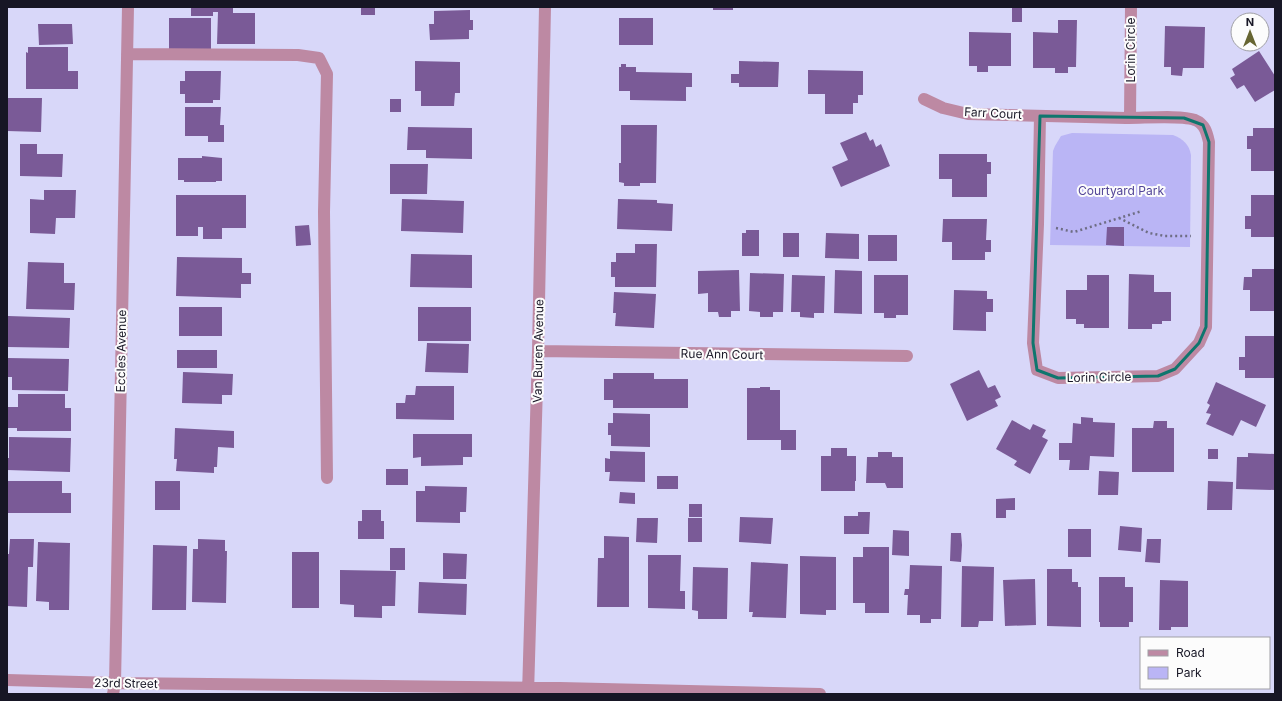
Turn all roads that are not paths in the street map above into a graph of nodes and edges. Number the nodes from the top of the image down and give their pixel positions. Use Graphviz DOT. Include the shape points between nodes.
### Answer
graph roads {
  1 [pos="128,7"];
  2 [pos="545,7"];
  3 [pos="1131,7"];
  4 [pos="127,54"];
  5 [pos="924,99"];
  6 [pos="1040,116"];
  7 [pos="1130,118"];
  8 [pos="538,351"];
  9 [pos="907,356"];
  10 [pos="327,478"];
  11 [pos="7,680"];
  12 [pos="114,688"];
  13 [pos="528,691"];
  14 [pos="820,694"];
  1 -- 4 [label="street, Eccles Avenue"];
  2 -- 8 [label="street, Van Buren Avenue"];
  3 -- 7 [label="street, Lorin Circle"];
  4 -- 10 [label="street" via="298,55 319,58 327,74 324,212"];
  4 -- 12 [label="street, Eccles Avenue"];
  5 -- 6 [label="street, Farr Court" via="943,108 968,114"];
  6 -- 7 [label="street, Lorin Circle"];
  6 -- 7 [label="street, Lorin Circle" via="1032,343 1037,370 1058,378 1158,376 1175,369 1199,343 1206,327 1207,133 1203,125 1196,120"];
  8 -- 9 [label="street, Rue Ann Court"];
  8 -- 13 [label="street, Van Buren Avenue"];
  11 -- 12 [label="street, 23rd Street"];
  12 -- 13 [label="street, 23rd Street"];
  13 -- 14 [label="street, 23rd Street"];
}
